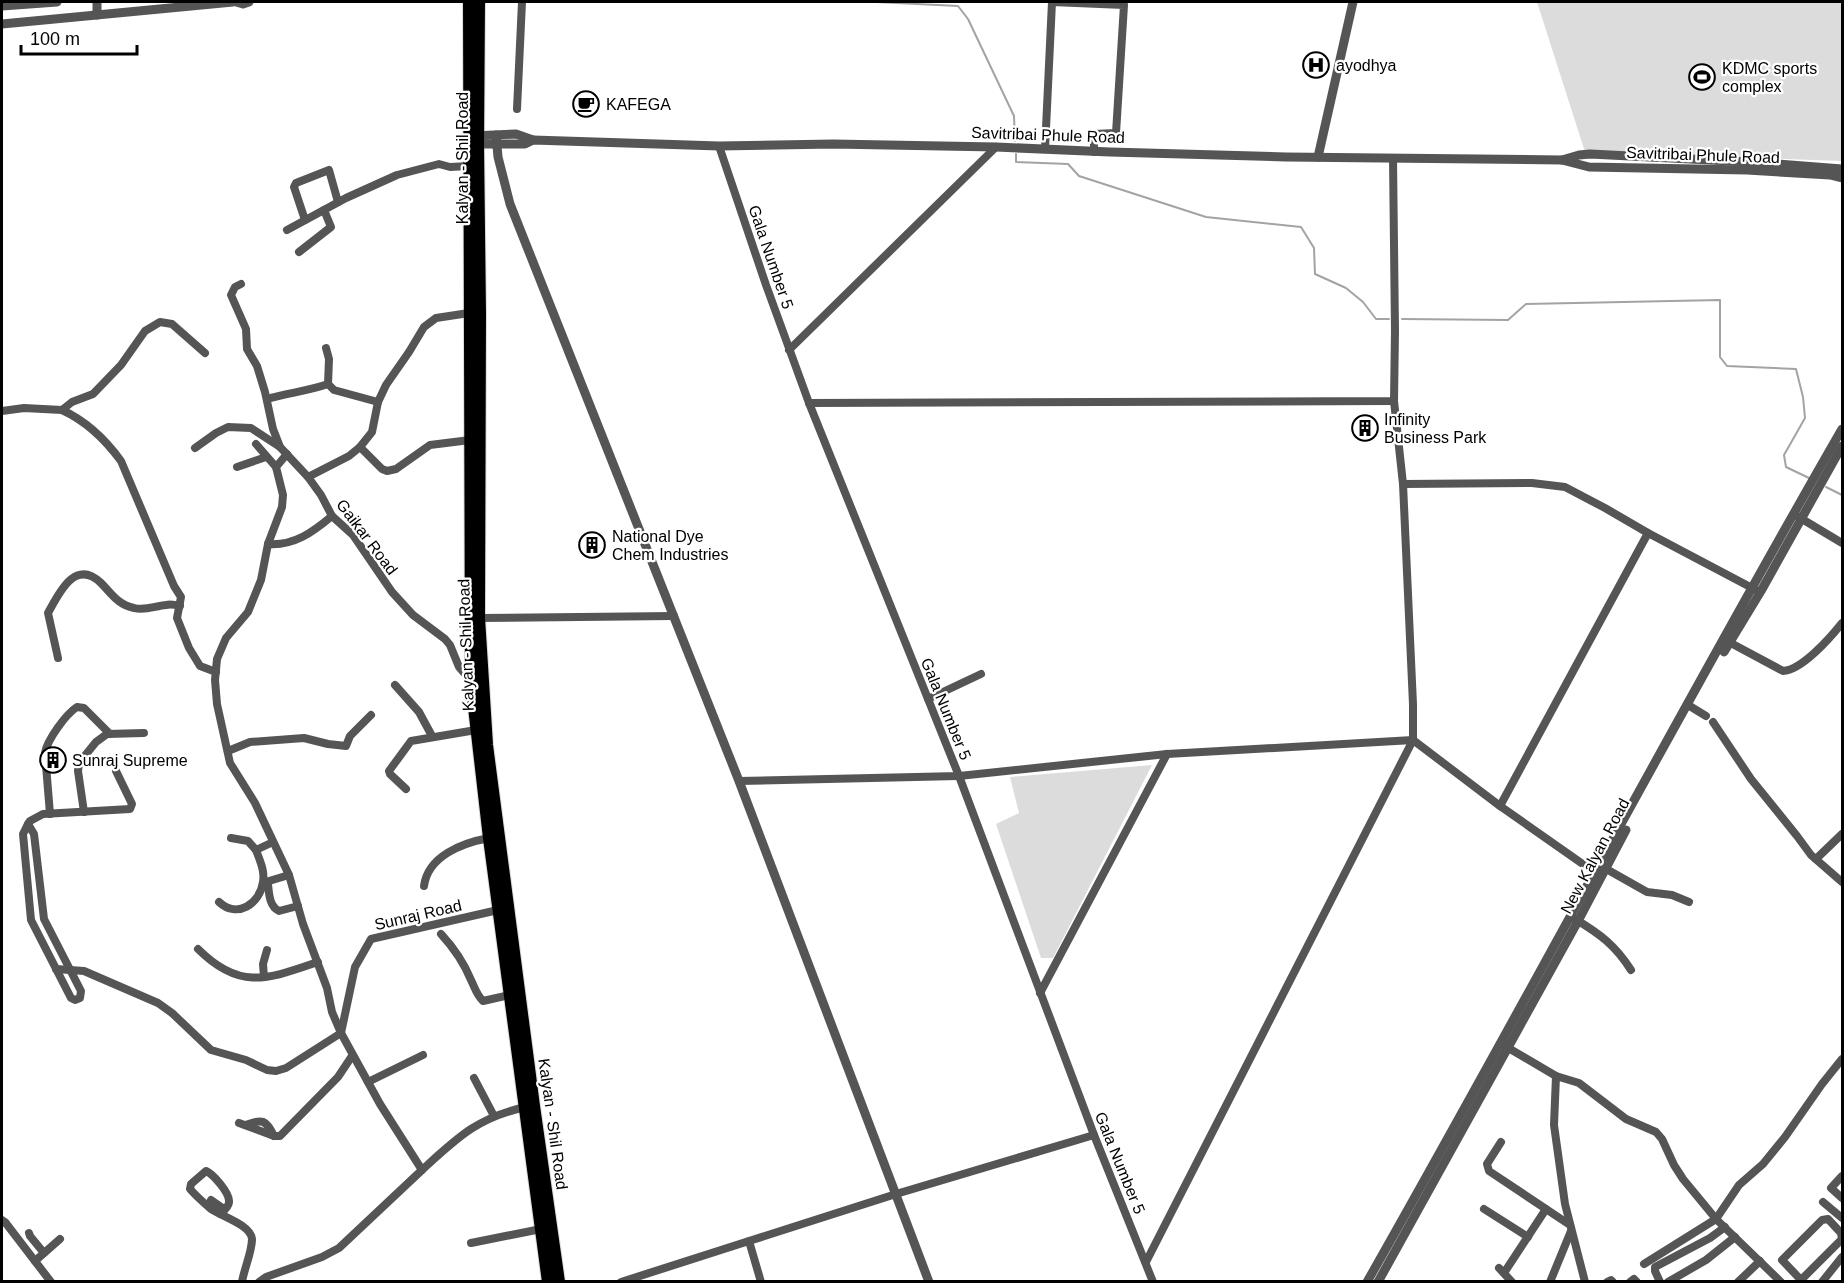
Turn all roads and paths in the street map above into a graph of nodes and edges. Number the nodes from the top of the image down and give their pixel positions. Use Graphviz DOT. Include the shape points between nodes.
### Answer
graph roads {
  1 [pos="57,2"];
  2 [pos="97,2"];
  3 [pos="235,2"];
  4 [pos="249,2"];
  5 [pos="469,2"];
  6 [pos="479,2"];
  7 [pos="522,2"];
  8 [pos="1353,2"];
  9 [pos="2,6"];
  10 [pos="153,6"];
  11 [pos="97,15"];
  12 [pos="2,24"];
  13 [pos="518,109"];
  14 [pos="496,135"];
  15 [pos="473,140"];
  16 [pos="533,140"];
  17 [pos="499,145"];
  18 [pos="719,146"];
  19 [pos="996,147"];
  20 [pos="1044,149"];
  21 [pos="1094,152"];
  22 [pos="1318,157"];
  23 [pos="1393,158"];
  24 [pos="469,166"];
  25 [pos="1842,169"];
  26 [pos="1817,171"];
  27 [pos="1842,178"];
  28 [pos="338,202"];
  29 [pos="324,210"];
  30 [pos="305,220"];
  31 [pos="287,230"];
  32 [pos="299,252"];
  33 [pos="240,284"];
  34 [pos="470,313"];
  35 [pos="326,348"];
  36 [pos="789,350"];
  37 [pos="205,353"];
  38 [pos="328,384"];
  39 [pos="475,394"];
  40 [pos="267,399"];
  41 [pos="1394,401"];
  42 [pos="378,402"];
  43 [pos="809,403"];
  44 [pos="62,410"];
  45 [pos="2,411"];
  46 [pos="1842,429"];
  47 [pos="470,440"];
  48 [pos="256,444"];
  49 [pos="1842,446"];
  50 [pos="280,447"];
  51 [pos="360,447"];
  52 [pos="195,448"];
  53 [pos="287,454"];
  54 [pos="266,457"];
  55 [pos="237,467"];
  56 [pos="276,467"];
  57 [pos="308,477"];
  58 [pos="1403,484"];
  59 [pos="1793,514"];
  60 [pos="332,516"];
  61 [pos="1802,519"];
  62 [pos="1648,533"];
  63 [pos="1842,543"];
  64 [pos="268,544"];
  65 [pos="1756,590"];
  66 [pos="180,606"];
  67 [pos="674,616"];
  68 [pos="480,618"];
  69 [pos="1842,623"];
  70 [pos="1727,642"];
  71 [pos="58,658"];
  72 [pos="216,672"];
  73 [pos="981,674"];
  74 [pos="477,681"];
  75 [pos="395,685"];
  76 [pos="928,699"];
  77 [pos="1690,706"];
  78 [pos="371,715"];
  79 [pos="1706,716"];
  80 [pos="1713,722"];
  81 [pos="476,730"];
  82 [pos="144,733"];
  83 [pos="110,734"];
  84 [pos="432,736"];
  85 [pos="1413,740"];
  86 [pos="228,751"];
  87 [pos="1167,754"];
  88 [pos="116,771"];
  89 [pos="959,776"];
  90 [pos="739,781"];
  91 [pos="406,789"];
  92 [pos="1500,806"];
  93 [pos="84,812"];
  94 [pos="51,814"];
  95 [pos="1630,815"];
  96 [pos="28,824"];
  97 [pos="1842,834"];
  98 [pos="231,838"];
  99 [pos="489,838"];
  100 [pos="273,842"];
  101 [pos="256,850"];
  102 [pos="1816,859"];
  103 [pos="1600,871"];
  104 [pos="289,875"];
  105 [pos="1842,882"];
  106 [pos="424,886"];
  107 [pos="219,902"];
  108 [pos="1689,902"];
  109 [pos="298,906"];
  110 [pos="42,907"];
  111 [pos="30,909"];
  112 [pos="498,910"];
  113 [pos="1574,919"];
  114 [pos="46,924"];
  115 [pos="35,929"];
  116 [pos="441,934"];
  117 [pos="198,949"];
  118 [pos="267,950"];
  119 [pos="318,962"];
  120 [pos="56,969"];
  121 [pos="70,970"];
  122 [pos="1631,970"];
  123 [pos="264,977"];
  124 [pos="1040,993"];
  125 [pos="510,995"];
  126 [pos="341,1033"];
  127 [pos="1504,1045"];
  128 [pos="423,1055"];
  129 [pos="352,1056"];
  130 [pos="1842,1059"];
  131 [pos="1556,1076"];
  132 [pos="474,1077"];
  133 [pos="368,1082"];
  134 [pos="529,1107"];
  135 [pos="494,1116"];
  136 [pos="242,1124"];
  137 [pos="1094,1135"];
  138 [pos="1501,1142"];
  139 [pos="422,1170"];
  140 [pos="1842,1176"];
  141 [pos="896,1194"];
  142 [pos="1842,1198"];
  143 [pos="211,1200"];
  144 [pos="1823,1202"];
  145 [pos="1484,1209"];
  146 [pos="1546,1209"];
  147 [pos="222,1212"];
  148 [pos="1842,1218"];
  149 [pos="1716,1219"];
  150 [pos="2,1220"];
  151 [pos="1725,1227"];
  152 [pos="1403,1228"];
  153 [pos="1570,1228"];
  154 [pos="542,1229"];
  155 [pos="29,1233"];
  156 [pos="1528,1236"];
  157 [pos="1735,1237"];
  158 [pos="60,1239"];
  159 [pos="749,1241"];
  160 [pos="471,1243"];
  161 [pos="37,1245"];
  162 [pos="29,1252"];
  163 [pos="44,1253"];
  164 [pos="1842,1257"];
  165 [pos="1782,1260"];
  166 [pos="35,1261"];
  167 [pos="1760,1261"];
  168 [pos="1146,1262"];
  169 [pos="1644,1264"];
  170 [pos="1771,1271"];
  171 [pos="759,1280"];
  172 [pos="51,1281"];
  173 [pos="242,1281"];
  174 [pos="259,1281"];
  175 [pos="548,1281"];
  176 [pos="559,1281"];
  177 [pos="621,1281"];
  178 [pos="929,1281"];
  179 [pos="1153,1281"];
  180 [pos="1367,1281"];
  181 [pos="1378,1281"];
  182 [pos="1512,1281"];
  183 [pos="1550,1281"];
  184 [pos="1585,1281"];
  185 [pos="1607,1281"];
  186 [pos="1613,1281"];
  187 [pos="1630,1281"];
  188 [pos="1637,1281"];
  189 [pos="1660,1281"];
  190 [pos="1668,1281"];
  191 [pos="1738,1281"];
  192 [pos="1781,1281"];
  193 [pos="1800,1281"];
  194 [pos="1822,1281"];
  1 -- 9 [label="street"];
  2 -- 11 [label="street"];
  3 -- 4 [label="street"];
  3 -- 10 [label="street"];
  5 -- 15 [label="main road, Kalyan - Shil Road"];
  6 -- 15 [label="main road, Kalyan - Shil Road"];
  7 -- 13 [label="street"];
  8 -- 22 [label="street"];
  10 -- 11 [label="street"];
  11 -- 12 [label="street"];
  14 -- 15 [label="street, Savitribai Phule Road"];
  14 -- 16 [label="street, Savitribai Phule Road" via="516,134"];
  14 -- 17 [label="street"];
  15 -- 17 [label="street, Savitribai Phule Road"];
  15 -- 24 [label="main road, Kalyan - Shil Road"];
  15 -- 39 [label="main road, Kalyan - Shil Road"];
  16 -- 17 [label="street, Savitribai Phule Road"];
  16 -- 18 [label="street, Savitribai Phule Road"];
  17 -- 67 [label="street" via="498,157 510,204"];
  18 -- 19 [label="street, Savitribai Phule Road"];
  18 -- 36 [label="street, Gala Number 5"];
  19 -- 20 [label="street, Savitribai Phule Road"];
  19 -- 36 [label="street"];
  20 -- 21 [label="street, Savitribai Phule Road"];
  20 -- 21 [label="street" via="1052,2 1124,5 1116,133 1094,134"];
  21 -- 22 [label="street, Savitribai Phule Road"];
  22 -- 23 [label="street, Savitribai Phule Road"];
  23 -- 26 [label="street, Savitribai Phule Road" via="1562,160 1590,167"];
  23 -- 41 [label="street"];
  24 -- 28 [label="street" via="439,164 397,175"];
  24 -- 34 [label="main road, Kalyan - Shil Road"];
  25 -- 26 [label="street, Savitribai Phule Road"];
  26 -- 27 [label="street, Savitribai Phule Road"];
  28 -- 29 [label="street"];
  28 -- 30 [label="street" via="329,170 296,183"];
  29 -- 30 [label="street"];
  29 -- 32 [label="street" via="331,227"];
  30 -- 31 [label="street"];
  33 -- 40 [label="street" via="231,295"];
  34 -- 39 [label="main road, Kalyan - Shil Road"];
  34 -- 42 [label="street" via="435,318 424,327"];
  35 -- 38 [label="street"];
  36 -- 43 [label="street, Gala Number 5"];
  37 -- 44 [label="street" via="172,324 160,322 145,331 93,394"];
  38 -- 40 [label="street"];
  38 -- 42 [label="street" via="334,390"];
  39 -- 47 [label="main road, Kalyan - Shil Road"];
  39 -- 68 [label="main road, Kalyan - Shil Road"];
  40 -- 50 [label="street"];
  41 -- 43 [label="street"];
  41 -- 58 [label="street"];
  42 -- 51 [label="street" via="372,432"];
  43 -- 76 [label="street, Gala Number 5"];
  44 -- 45 [label="street"];
  44 -- 66 [label="street" via="87,425 121,460 181,597"];
  46 -- 59 [label="street, New Kalyan Road"];
  47 -- 51 [label="street" via="430,445 387,471"];
  47 -- 74 [label="main road, Kalyan - Shil Road"];
  48 -- 54 [label="street"];
  49 -- 61 [label="street, New Kalyan Road"];
  50 -- 52 [label="street, Gaikar Road" via="251,428 228,427"];
  50 -- 53 [label="street, Gaikar Road"];
  51 -- 57 [label="street"];
  53 -- 56 [label="street"];
  53 -- 57 [label="street, Gaikar Road"];
  54 -- 55 [label="street"];
  54 -- 56 [label="street"];
  56 -- 64 [label="street" via="282,507"];
  57 -- 60 [label="street, Gaikar Road"];
  58 -- 62 [label="street" via="1532,483 1565,487"];
  58 -- 85 [label="street"];
  59 -- 61 [label="street"];
  59 -- 65 [label="street, New Kalyan Road"];
  60 -- 64 [label="street" via="312,533 279,545"];
  60 -- 74 [label="street, Gaikar Road" via="353,535 402,604 445,639 459,667"];
  61 -- 63 [label="street"];
  61 -- 65 [label="street, New Kalyan Road"];
  62 -- 65 [label="street"];
  62 -- 92 [label="street"];
  64 -- 72 [label="street" via="261,580 248,612 226,638"];
  65 -- 70 [label="street, New Kalyan Road"];
  66 -- 71 [label="street" via="134,609 119,603 89,574 77,574 66,583 48,613"];
  66 -- 72 [label="street" via="177,618 189,648 200,666"];
  67 -- 68 [label="street"];
  67 -- 90 [label="street"];
  68 -- 74 [label="main road, Kalyan - Shil Road"];
  69 -- 70 [label="street" via="1790,671"];
  70 -- 77 [label="street, New Kalyan Road"];
  72 -- 86 [label="street" via="217,704"];
  73 -- 76 [label="street"];
  74 -- 81 [label="main road, Kalyan - Shil Road"];
  74 -- 134 [label="main road, Kalyan - Shil Road"];
  75 -- 84 [label="street" via="419,712"];
  76 -- 89 [label="street, Gala Number 5"];
  77 -- 79 [label="street"];
  77 -- 95 [label="street, New Kalyan Road"];
  77 -- 95 [label="street, New Kalyan Road"];
  78 -- 86 [label="street" via="346,746 304,738 250,742"];
  80 -- 102 [label="street" via="1751,779"];
  81 -- 84 [label="street"];
  81 -- 99 [label="main road, Kalyan - Shil Road"];
  82 -- 83 [label="street"];
  83 -- 93 [label="street" via="96,742 78,767"];
  83 -- 94 [label="street" via="84,708 77,706 69,713 45,753"];
  84 -- 91 [label="street" via="411,741 389,771"];
  85 -- 87 [label="street"];
  85 -- 92 [label="street"];
  85 -- 168 [label="street"];
  86 -- 100 [label="street" via="230,763"];
  87 -- 89 [label="street"];
  87 -- 124 [label="street"];
  88 -- 93 [label="street" via="132,808"];
  89 -- 90 [label="street"];
  89 -- 124 [label="street, Gala Number 5"];
  90 -- 141 [label="street"];
  92 -- 103 [label="street"];
  93 -- 94 [label="street"];
  94 -- 96 [label="street" via="43,814"];
  95 -- 103 [label="street"];
  96 -- 110 [label="street" via="34,834"];
  96 -- 111 [label="street" via="23,834"];
  97 -- 102 [label="street"];
  98 -- 101 [label="street" via="248,841"];
  99 -- 106 [label="street" via="442,856 425,876"];
  99 -- 112 [label="main road, Kalyan - Shil Road"];
  100 -- 101 [label="street"];
  100 -- 104 [label="street"];
  101 -- 107 [label="street" via="263,881 256,901 235,910"];
  102 -- 105 [label="street"];
  103 -- 108 [label="street" via="1647,892"];
  103 -- 113 [label="street"];
  104 -- 109 [label="street"];
  104 -- 109 [label="street" via="269,881 271,903 279,910"];
  109 -- 119 [label="street"];
  110 -- 111 [label="street"];
  110 -- 114 [label="street"];
  111 -- 115 [label="street"];
  112 -- 125 [label="main road, Kalyan - Shil Road"];
  112 -- 126 [label="street, Sunraj Road" via="371,939 355,967"];
  113 -- 122 [label="street" via="1601,934"];
  113 -- 127 [label="street"];
  114 -- 115 [label="street"];
  114 -- 121 [label="street"];
  115 -- 120 [label="street"];
  116 -- 125 [label="street" via="483,1001"];
  117 -- 123 [label="street" via="231,973 252,979"];
  118 -- 123 [label="street"];
  119 -- 123 [label="street"];
  119 -- 126 [label="street"];
  120 -- 121 [label="street"];
  120 -- 121 [label="street" via="75,1000 80,998 81,991"];
  121 -- 126 [label="street" via="84,971 158,1003 211,1050 267,1070 286,1068"];
  124 -- 137 [label="street, Gala Number 5"];
  125 -- 134 [label="main road, Kalyan - Shil Road"];
  126 -- 129 [label="street"];
  127 -- 131 [label="street"];
  127 -- 152 [label="street"];
  128 -- 133 [label="street"];
  129 -- 133 [label="street"];
  129 -- 136 [label="street" via="338,1077 280,1136"];
  130 -- 149 [label="street" via="1785,1137 1739,1185"];
  131 -- 149 [label="street" via="1579,1083 1626,1119 1656,1132 1683,1179"];
  131 -- 153 [label="street" via="1554,1125"];
  132 -- 135 [label="street"];
  133 -- 139 [label="street"];
  134 -- 135 [label="street"];
  134 -- 154 [label="main road, Kalyan - Shil Road"];
  134 -- 176 [label="main road, Kalyan - Shil Road"];
  135 -- 139 [label="street" via="462,1134"];
  137 -- 141 [label="street"];
  137 -- 168 [label="street, Gala Number 5"];
  138 -- 146 [label="street" via="1487,1169"];
  139 -- 174 [label="street" via="339,1248"];
  140 -- 142 [label="street" via="1831,1188"];
  141 -- 159 [label="street"];
  141 -- 178 [label="street"];
  143 -- 147 [label="street"];
  144 -- 148 [label="street"];
  145 -- 156 [label="street"];
  146 -- 153 [label="street"];
  146 -- 156 [label="street"];
  147 -- 147 [label="street" via="210,1208 190,1189 206,1171 218,1180 228,1199"];
  147 -- 173 [label="street" via="250,1233 252,1240"];
  149 -- 151 [label="street"];
  149 -- 169 [label="street"];
  150 -- 162 [label="street"];
  151 -- 157 [label="street"];
  151 -- 189 [label="street" via="1655,1267"];
  152 -- 180 [label="street"];
  152 -- 181 [label="street"];
  153 -- 183 [label="street"];
  153 -- 184 [label="street"];
  154 -- 160 [label="street"];
  154 -- 175 [label="main road, Kalyan - Shil Road"];
  155 -- 161 [label="street"];
  156 -- 182 [label="street" via="1502,1270"];
  157 -- 167 [label="street"];
  157 -- 190 [label="street" via="1706,1260"];
  158 -- 163 [label="street"];
  159 -- 171 [label="street"];
  159 -- 177 [label="street"];
  161 -- 162 [label="street"];
  161 -- 163 [label="street"];
  162 -- 166 [label="street"];
  163 -- 166 [label="street"];
  164 -- 194 [label="street"];
  165 -- 170 [label="street"];
  165 -- 193 [label="street"];
  165 -- 193 [label="street" via="1822,1220 1828,1219 1841,1233 1842,1239"];
  166 -- 172 [label="street"];
  167 -- 170 [label="street"];
  167 -- 191 [label="street"];
  168 -- 179 [label="street, Gala Number 5"];
  170 -- 192 [label="street"];
  185 -- 186 [label="street"];
  187 -- 188 [label="street"];
}
